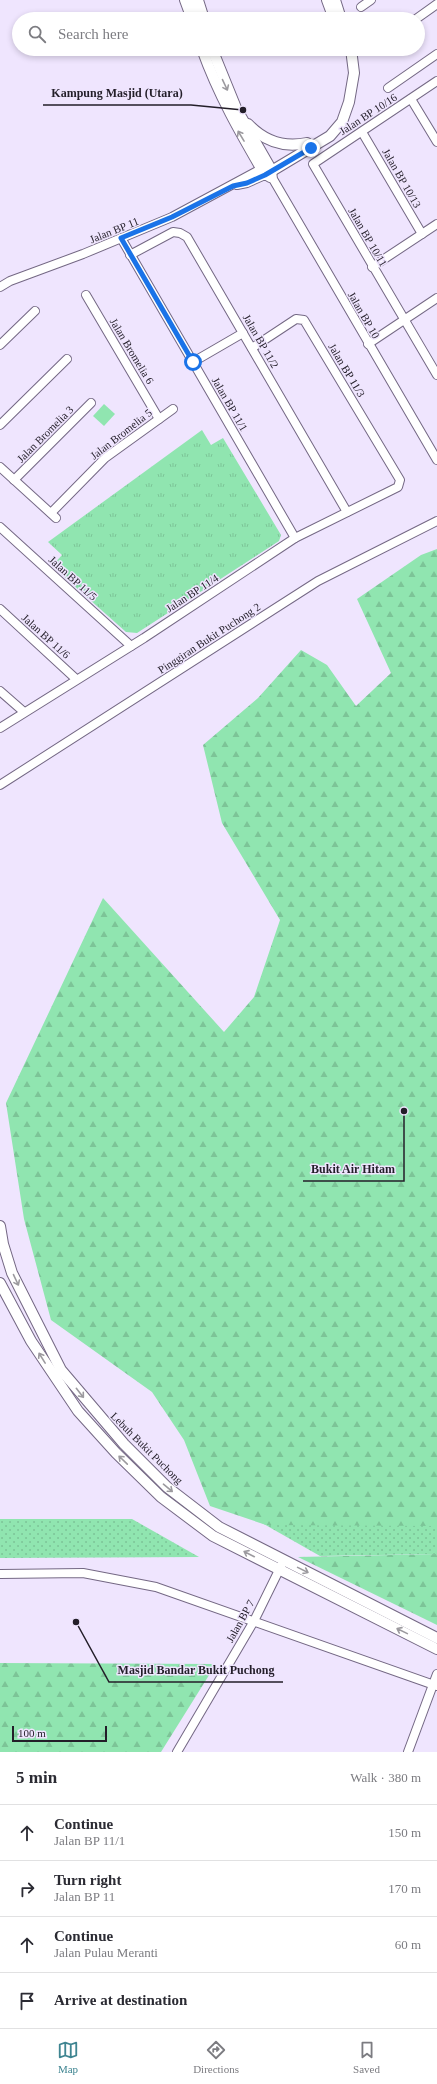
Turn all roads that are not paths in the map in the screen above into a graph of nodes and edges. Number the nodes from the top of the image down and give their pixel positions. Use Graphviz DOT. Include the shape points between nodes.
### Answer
graph roads {
  1 [pos="185,0"];
  2 [pos="194,0"];
  3 [pos="199,0"];
  4 [pos="327,0"];
  5 [pos="335,0"];
  6 [pos="370,0"];
  7 [pos="437,4"];
  8 [pos="361,7"];
  9 [pos="189,12"];
  10 [pos="198,12"];
  11 [pos="203,12"];
  12 [pos="331,12"];
  13 [pos="339,12"];
  14 [pos="425,13"];
  15 [pos="437,54"];
  16 [pos="205,56"];
  17 [pos="214,56"];
  18 [pos="345,56"];
  19 [pos="352,56"];
  20 [pos="437,81"];
  21 [pos="388,88"];
  22 [pos="412,99"];
  23 [pos="240,116"];
  24 [pos="362,132"];
  25 [pos="437,142"];
  26 [pos="307,143"];
  27 [pos="313,166"];
  28 [pos="268,172"];
  29 [pos="437,224"];
  30 [pos="422,234"];
  31 [pos="121,238"];
  32 [pos="130,255"];
  33 [pos="372,267"];
  34 [pos="0,287"];
  35 [pos="86,295"];
  36 [pos="437,298"];
  37 [pos="35,311"];
  38 [pos="403,320"];
  39 [pos="243,333"];
  40 [pos="0,344"];
  41 [pos="368,344"];
  42 [pos="252,348"];
  43 [pos="67,359"];
  44 [pos="193,362"];
  45 [pos="437,375"];
  46 [pos="91,403"];
  47 [pos="173,409"];
  48 [pos="159,419"];
  49 [pos="0,425"];
  50 [pos="437,460"];
  51 [pos="0,467"];
  52 [pos="14,480"];
  53 [pos="400,484"];
  54 [pos="347,512"];
  55 [pos="437,521"];
  56 [pos="0,527"];
  57 [pos="295,538"];
  58 [pos="0,609"];
  59 [pos="131,646"];
  60 [pos="76,679"];
  61 [pos="0,691"];
  62 [pos="24,712"];
  63 [pos="0,728"];
  64 [pos="0,786"];
  65 [pos="0,1230"];
  66 [pos="2,1244"];
  67 [pos="0,1283"];
  68 [pos="57,1372"];
  69 [pos="282,1565"];
  70 [pos="0,1574"];
  71 [pos="254,1621"];
  72 [pos="423,1631"];
  73 [pos="437,1638"];
  74 [pos="437,1641"];
  75 [pos="437,1649"];
  76 [pos="437,1674"];
  77 [pos="435,1685"];
  78 [pos="177,1752"];
  79 [pos="408,1752"];
  1 -- 9 [label="main road"];
  2 -- 10 [label="main road"];
  3 -- 11 [label="street"];
  4 -- 12 [label="main road"];
  5 -- 13 [label="main road"];
  6 -- 8 [label="street"];
  7 -- 14 [label="street"];
  15 -- 21 [label="street"];
  28 -- 16 [label="main road, one-way" via="232,120"];
  17 -- 23 [label="main road, one-way"];
  18 -- 26 [label="main road" via="347,73 342,101 335,120 324,132"];
  19 -- 28 [label="main road" via="354,73 349,102 342,122 330,136"];
  20 -- 22 [label="street, Jalan BP 10/16"];
  22 -- 24 [label="street, Jalan BP 10/16"];
  22 -- 25 [label="street"];
  23 -- 26 [label="main road" via="253,130 268,140 288,145"];
  23 -- 28 [label="main road"];
  24 -- 27 [label="street, Jalan BP 10/16" via="314,162"];
  24 -- 30 [label="street, Jalan BP 10/13"];
  26 -- 28 [label="main road"];
  27 -- 33 [label="street, Jalan BP 10/11"];
  28 -- 31 [label="street, Jalan BP 11"];
  28 -- 41 [label="street, Jalan BP 10"];
  29 -- 30 [label="street"];
  30 -- 33 [label="street"];
  31 -- 32 [label="street, Jalan BP 11/1"];
  31 -- 34 [label="street, Jalan BP 11"];
  32 -- 39 [label="street, Jalan BP 11/2" via="173,232 187,237"];
  32 -- 44 [label="street, Jalan BP 11/1"];
  33 -- 38 [label="street, Jalan BP 10/11"];
  35 -- 48 [label="street, Jalan Bromelia 6"];
  36 -- 38 [label="street"];
  37 -- 40 [label="street"];
  38 -- 41 [label="street"];
  38 -- 45 [label="street, Jalan BP 10/11"];
  39 -- 42 [label="street, Jalan BP 11/2"];
  39 -- 44 [label="street"];
  41 -- 50 [label="street, Jalan BP 10"];
  42 -- 53 [label="street, Jalan BP 11/3" via="296,319 304,320 400,480"];
  42 -- 54 [label="street, Jalan BP 11/2"];
  43 -- 49 [label="street"];
  44 -- 57 [label="street, Jalan BP 11/1"];
  46 -- 52 [label="street, Jalan Bromelia 3"];
  47 -- 48 [label="street, Jalan Bromelia 5"];
  48 -- 52 [label="street, Jalan Bromelia 5" via="105,458 54,516"];
  51 -- 52 [label="street"];
  53 -- 54 [label="street, Jalan BP 11/4" via="398,488"];
  54 -- 57 [label="street, Jalan BP 11/4"];
  55 -- 64 [label="street, Pinggiran Bukit Puchong 2" via="318,581"];
  56 -- 59 [label="street, Jalan BP 11/5"];
  57 -- 59 [label="street, Jalan BP 11/4"];
  58 -- 60 [label="street, Jalan BP 11/6"];
  59 -- 60 [label="street, Jalan BP 11/4"];
  60 -- 62 [label="street, Jalan BP 11/4"];
  61 -- 62 [label="street"];
  62 -- 63 [label="street, Jalan BP 11/4"];
  65 -- 66 [label="main road"];
  66 -- 68 [label="main road, one-way" via="15,1280"];
  68 -- 67 [label="main road, one-way" via="31,1341"];
  68 -- 69 [label="main road" via="78,1411 161,1497 213,1536"];
  69 -- 71 [label="street, Jalan BP 7"];
  69 -- 72 [label="main road, one-way"];
  75 -- 69 [label="main road, one-way"];
  70 -- 71 [label="street" via="84,1573 121,1579 156,1587"];
  71 -- 77 [label="street"];
  71 -- 78 [label="street, Jalan BP 7"];
  72 -- 73 [label="main road"];
  72 -- 74 [label="main road"];
  76 -- 77 [label="street"];
  77 -- 79 [label="street"];
}
